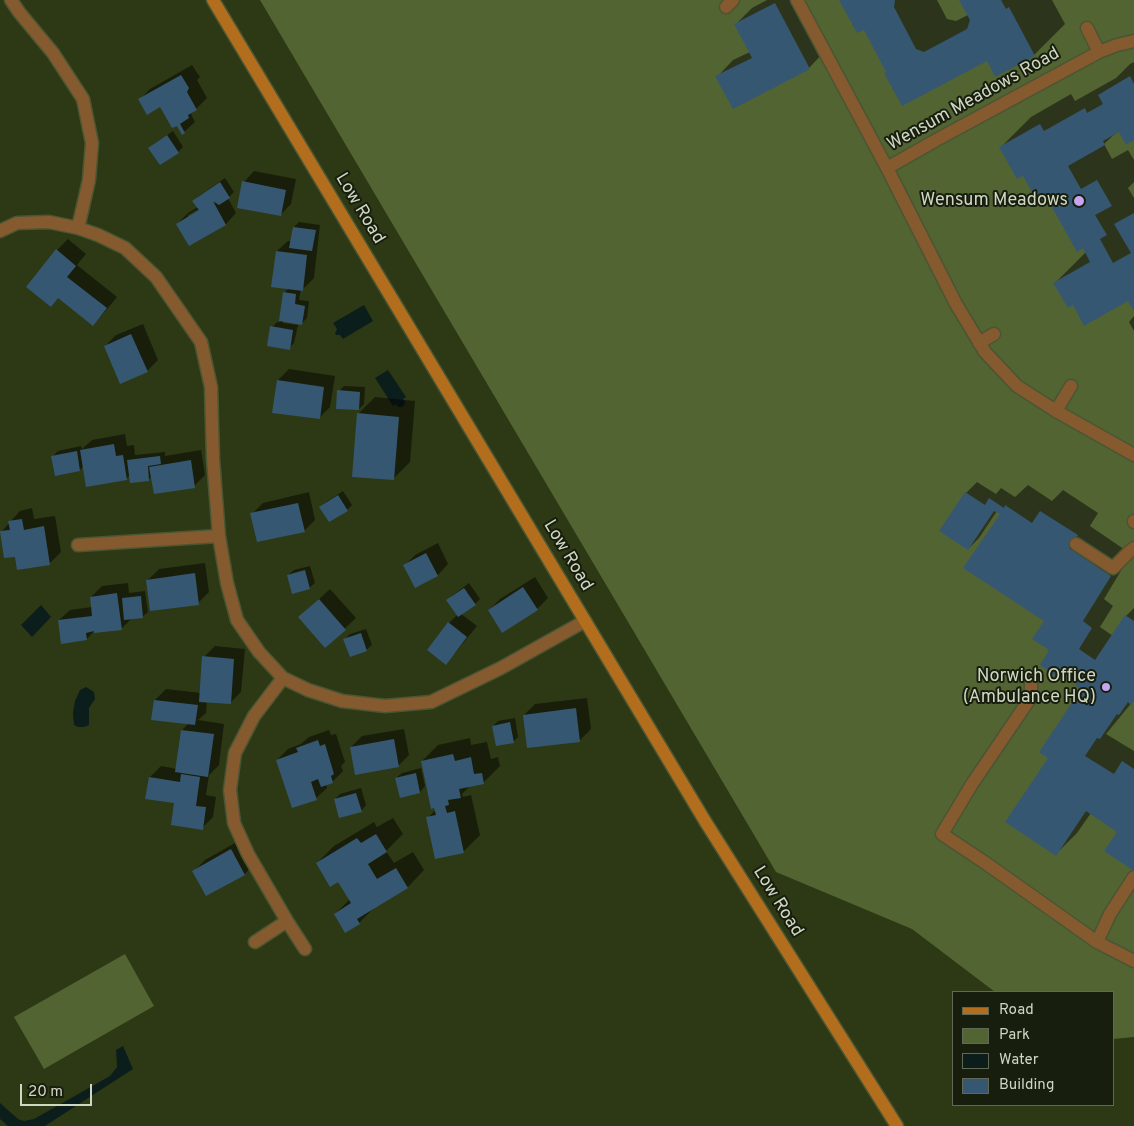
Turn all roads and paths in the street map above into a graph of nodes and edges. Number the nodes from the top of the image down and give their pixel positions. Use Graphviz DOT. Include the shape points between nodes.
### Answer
graph roads {
  1 [pos="11,0"];
  2 [pos="213,0"];
  3 [pos="797,0"];
  4 [pos="1087,28"];
  5 [pos="1134,41"];
  6 [pos="1098,52"];
  7 [pos="887,168"];
  8 [pos="78,228"];
  9 [pos="0,231"];
  10 [pos="994,334"];
  11 [pos="979,343"];
  12 [pos="1071,386"];
  13 [pos="1056,411"];
  14 [pos="1134,455"];
  15 [pos="219,536"];
  16 [pos="1076,544"];
  17 [pos="78,546"];
  18 [pos="1134,548"];
  19 [pos="585,621"];
  20 [pos="283,678"];
  21 [pos="1030,682"];
  22 [pos="1134,877"];
  23 [pos="287,921"];
  24 [pos="255,942"];
  25 [pos="1097,942"];
  26 [pos="305,949"];
  27 [pos="1134,961"];
  28 [pos="897,1126"];
  1 -- 8 [label="street" via="53,53 83,99 92,143 89,180"];
  2 -- 19 [label="street, Low Road"];
  3 -- 7 [label="street"];
  4 -- 6 [label="street"];
  5 -- 6 [label="street, Wensum Meadows Road"];
  6 -- 7 [label="street, Wensum Meadows Road"];
  7 -- 11 [label="street, Wensum Meadows Road"];
  8 -- 9 [label="street" via="50,222 17,222"];
  8 -- 15 [label="street" via="125,248 156,277 201,342 211,387"];
  10 -- 11 [label="street"];
  11 -- 13 [label="street, Wensum Meadows Road" via="1017,386"];
  12 -- 13 [label="street"];
  13 -- 14 [label="street, Wensum Meadows Road"];
  15 -- 17 [label="street"];
  15 -- 20 [label="street" via="237,620 259,652"];
  16 -- 18 [label="street" via="1113,568"];
  19 -- 20 [label="street" via="431,702 385,706 342,701"];
  19 -- 28 [label="street, Low Road" via="705,821"];
  20 -- 23 [label="street" via="254,716 235,753 230,790 234,823"];
  21 -- 25 [label="street" via="1030,697 942,834"];
  22 -- 25 [label="street" via="1110,914"];
  23 -- 24 [label="street"];
  23 -- 26 [label="street"];
  25 -- 27 [label="street"];
}
